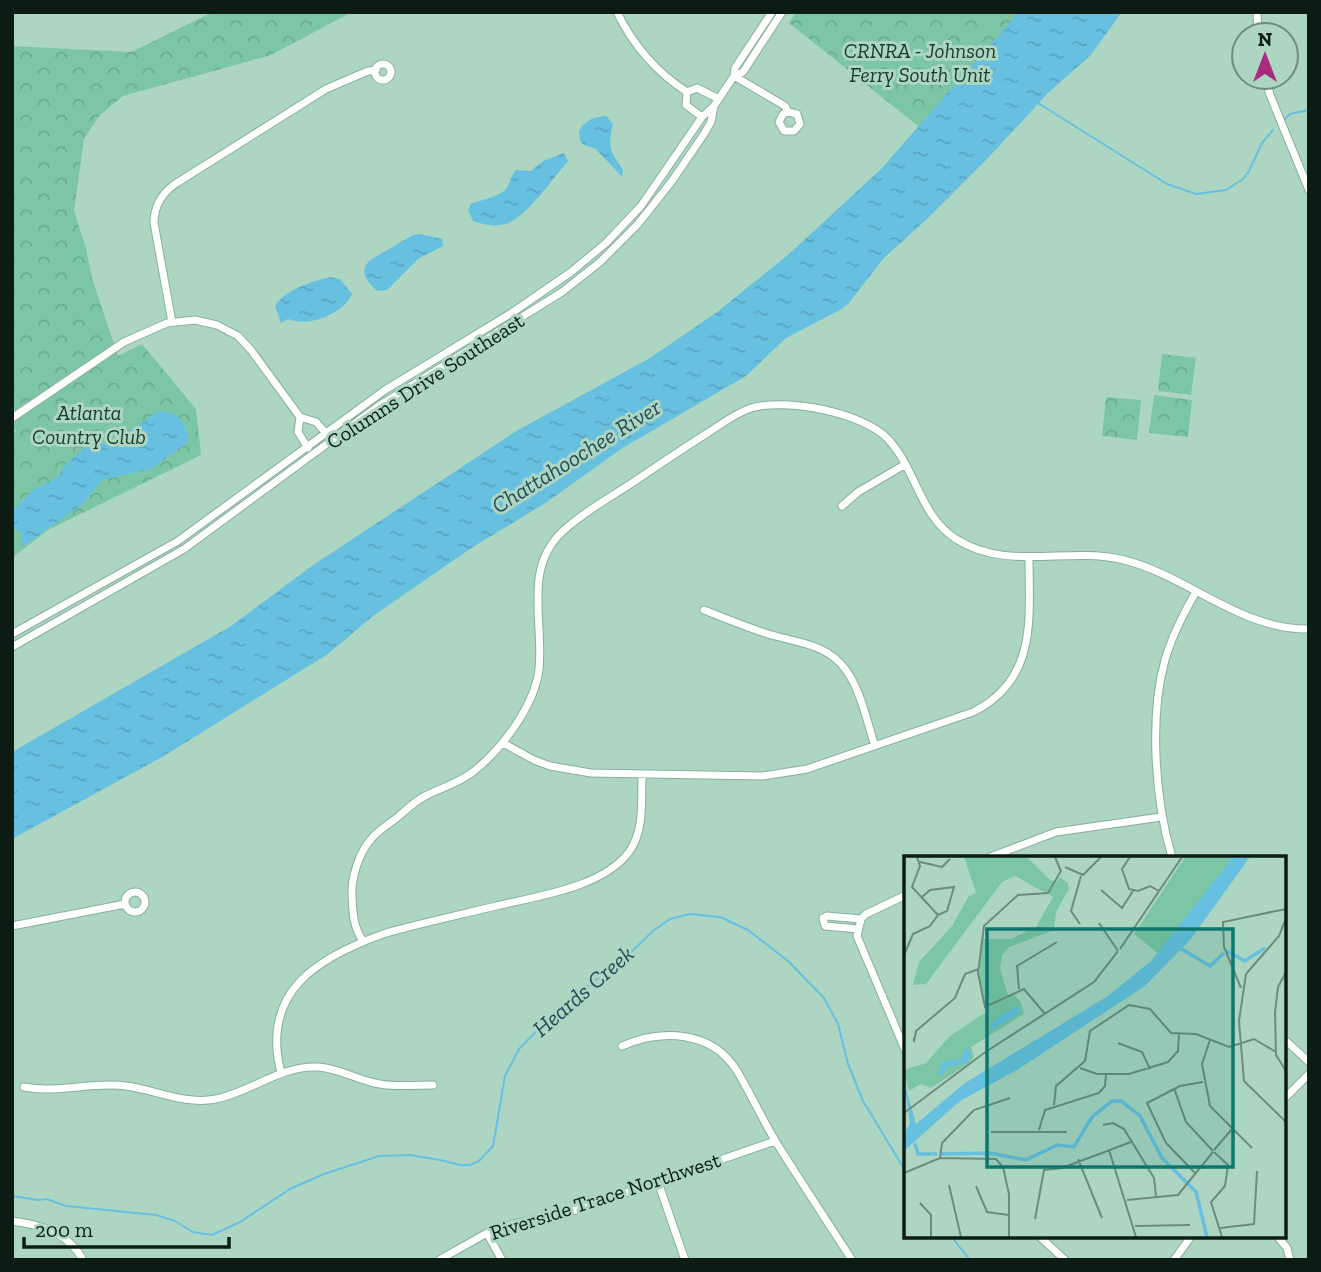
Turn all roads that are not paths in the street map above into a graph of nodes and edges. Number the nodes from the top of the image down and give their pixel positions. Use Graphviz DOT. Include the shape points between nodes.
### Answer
graph roads {
  1 [pos="617,12"];
  2 [pos="772,12"];
  3 [pos="782,12"];
  4 [pos="376,70"];
  5 [pos="734,76"];
  6 [pos="1269,91"];
  7 [pos="687,92"];
  8 [pos="717,103"];
  9 [pos="788,112"];
  10 [pos="702,117"];
  11 [pos="1309,190"];
  12 [pos="172,322"];
  13 [pos="300,417"];
  14 [pos="12,418"];
  15 [pos="326,432"];
  16 [pos="332,440"];
  17 [pos="307,446"];
  18 [pos="313,454"];
  19 [pos="904,465"];
  20 [pos="842,506"];
  21 [pos="1029,557"];
  22 [pos="1196,592"];
  23 [pos="704,610"];
  24 [pos="1309,629"];
  25 [pos="12,634"];
  26 [pos="12,647"];
  27 [pos="503,743"];
  28 [pos="875,746"];
  29 [pos="642,774"];
  30 [pos="1161,817"];
  31 [pos="1002,855"];
  32 [pos="1172,856"];
  33 [pos="904,896"];
  34 [pos="125,904"];
  35 [pos="861,919"];
  36 [pos="12,926"];
  37 [pos="858,929"];
  38 [pos="363,941"];
  39 [pos="1286,1041"];
  40 [pos="622,1046"];
  41 [pos="904,1047"];
  42 [pos="1309,1062"];
  43 [pos="281,1073"];
  44 [pos="1309,1074"];
  45 [pos="433,1085"];
  46 [pos="24,1087"];
  47 [pos="1286,1097"];
  48 [pos="775,1141"];
  49 [pos="658,1182"];
  50 [pos="12,1221"];
  51 [pos="487,1233"];
  52 [pos="1040,1237"];
  53 [pos="1191,1237"];
  54 [pos="1278,1237"];
  55 [pos="83,1260"];
  56 [pos="439,1260"];
  57 [pos="502,1260"];
  58 [pos="685,1260"];
  59 [pos="852,1260"];
  60 [pos="1065,1260"];
  61 [pos="1174,1260"];
  62 [pos="1290,1260"];
  1 -- 7 [label="street" via="644,54"];
  2 -- 5 [label="street, Columns Drive Southeast"];
  3 -- 5 [label="street, Columns Drive Southeast" via="743,72"];
  4 -- 12 [label="street" via="326,89 163,195 154,223"];
  5 -- 8 [label="street, Columns Drive Southeast"];
  5 -- 9 [label="street"];
  6 -- 11 [label="street"];
  7 -- 8 [label="street" via="697,88"];
  7 -- 10 [label="street" via="686,105"];
  8 -- 10 [label="street, Columns Drive Southeast"];
  8 -- 16 [label="street, Columns Drive Southeast" via="711,122 679,171 638,224 600,262 562,292"];
  10 -- 15 [label="street, Columns Drive Southeast" via="641,206 588,258"];
  12 -- 13 [label="street" via="203,321 233,332"];
  12 -- 14 [label="street" via="124,342"];
  13 -- 15 [label="street" via="316,422"];
  13 -- 17 [label="street" via="298,432"];
  15 -- 16 [label="street"];
  15 -- 17 [label="street, Columns Drive Southeast"];
  16 -- 18 [label="street, Columns Drive Southeast"];
  17 -- 18 [label="street"];
  17 -- 25 [label="street, Columns Drive Southeast" via="178,541"];
  18 -- 26 [label="street, Columns Drive Southeast" via="174,555"];
  19 -- 20 [label="street"];
  19 -- 21 [label="street" via="928,511 953,537 987,553"];
  19 -- 27 [label="street" via="888,439 860,419 790,405 763,405 732,417 572,524 552,542 541,565 538,677 526,708"];
  21 -- 22 [label="street" via="1121,559"];
  21 -- 28 [label="street" via="1027,642 1006,687 973,712"];
  22 -- 24 [label="street" via="1270,625"];
  22 -- 30 [label="street" via="1171,639 1159,687"];
  23 -- 28 [label="street" via="766,634 812,645 834,657 853,682"];
  27 -- 29 [label="street" via="565,770"];
  27 -- 38 [label="street" via="473,773 421,798 371,839 352,890 356,931"];
  28 -- 29 [label="street" via="778,775"];
  29 -- 38 [label="street" via="636,839 628,853 601,874 567,889"];
  30 -- 31 [label="street" via="1064,830"];
  30 -- 32 [label="street"];
  33 -- 35 [label="street"];
  34 -- 36 [label="street"];
  35 -- 37 [label="street"];
  35 -- 37 [label="street" via="822,918 825,926"];
  37 -- 41 [label="street" via="859,943"];
  38 -- 43 [label="street" via="313,968 289,994 275,1035"];
  39 -- 42 [label="street"];
  40 -- 48 [label="street" via="668,1034 712,1047 737,1070"];
  43 -- 45 [label="street" via="317,1067 379,1084"];
  43 -- 46 [label="street" via="226,1096 201,1101 124,1085"];
  44 -- 47 [label="street"];
  48 -- 49 [label="street, Riverside Trace Northwest"];
  48 -- 59 [label="street"];
  49 -- 51 [label="street, Riverside Trace Northwest"];
  49 -- 58 [label="street"];
  50 -- 55 [label="street" via="53,1230 74,1246"];
  51 -- 56 [label="street, Riverside Trace Northwest"];
  51 -- 57 [label="street"];
  52 -- 60 [label="street"];
  53 -- 61 [label="street"];
  54 -- 62 [label="street"];
}
